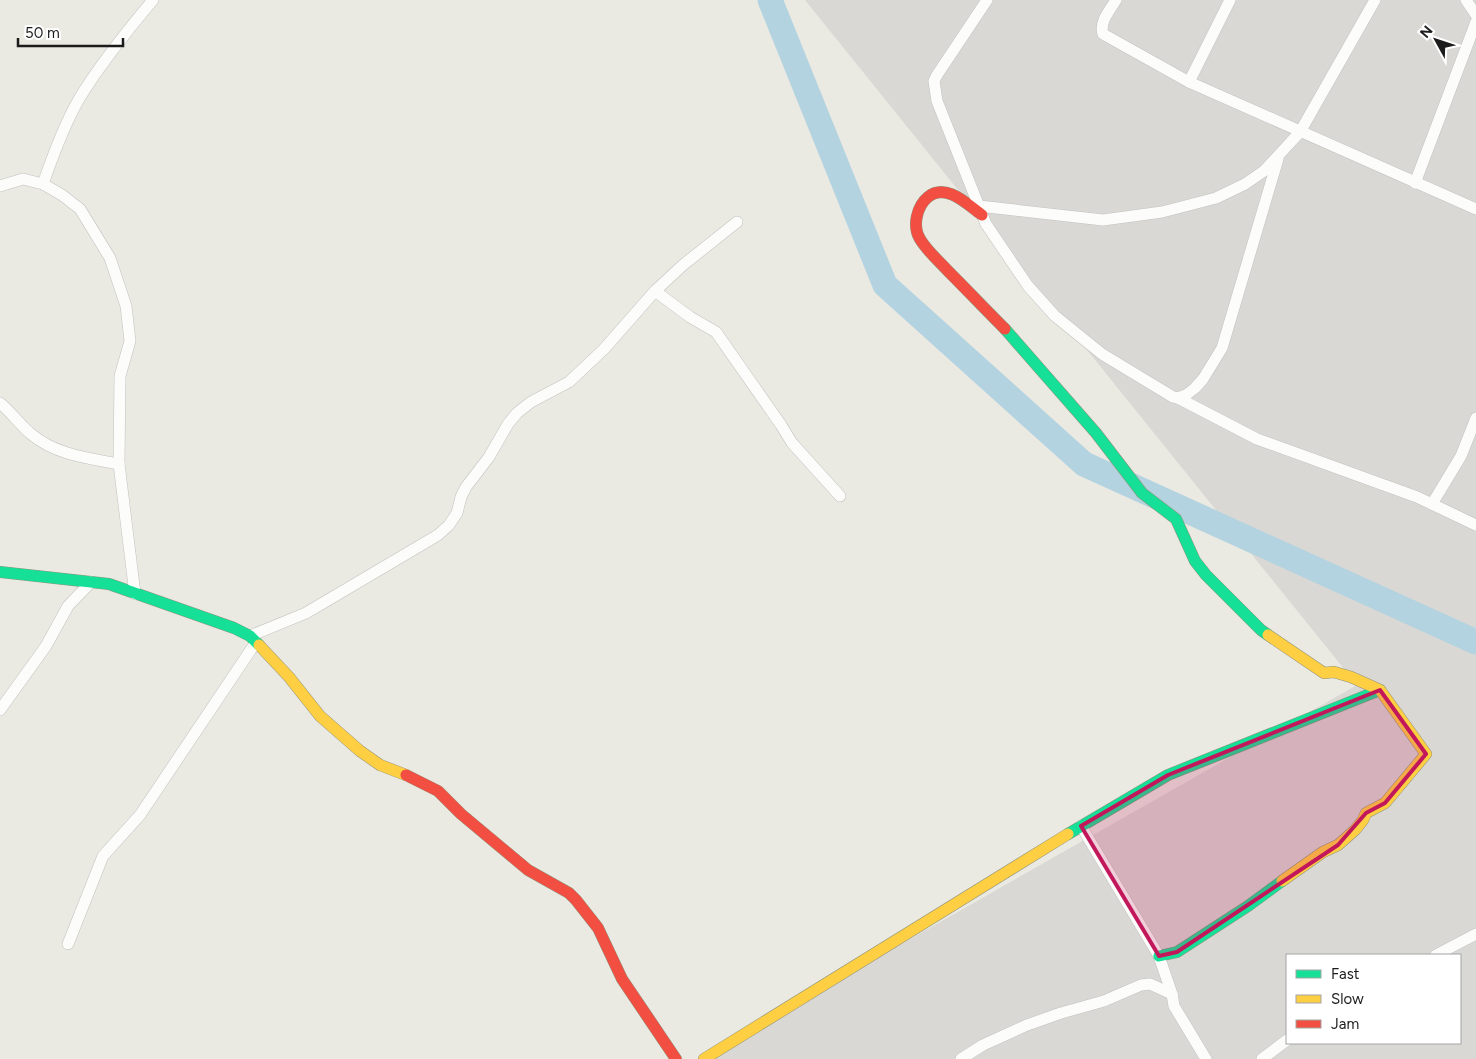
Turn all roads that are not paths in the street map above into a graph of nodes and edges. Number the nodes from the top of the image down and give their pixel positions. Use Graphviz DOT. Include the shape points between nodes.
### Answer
graph roads {
  1 [pos="153,0"];
  2 [pos="987,0"];
  3 [pos="1116,0"];
  4 [pos="1230,0"];
  5 [pos="1373,0"];
  6 [pos="1466,0"];
  7 [pos="1476,15"];
  8 [pos="1476,22"];
  9 [pos="1189,82"];
  10 [pos="1300,132"];
  11 [pos="1279,155"];
  12 [pos="1415,183"];
  13 [pos="43,184"];
  14 [pos="0,186"];
  15 [pos="1476,209"];
  16 [pos="981,210"];
  17 [pos="737,222"];
  18 [pos="655,291"];
  19 [pos="1178,398"];
  20 [pos="0,403"];
  21 [pos="1476,418"];
  22 [pos="119,464"];
  23 [pos="840,496"];
  24 [pos="1432,504"];
  25 [pos="1476,525"];
  26 [pos="0,572"];
  27 [pos="90,582"];
  28 [pos="135,594"];
  29 [pos="253,639"];
  30 [pos="1380,690"];
  31 [pos="0,710"];
  32 [pos="1081,826"];
  33 [pos="1476,934"];
  34 [pos="68,944"];
  35 [pos="1438,954"];
  36 [pos="1159,956"];
  37 [pos="1172,994"];
  38 [pos="1286,1041"];
  39 [pos="676,1059"];
  40 [pos="704,1059"];
  41 [pos="961,1059"];
  42 [pos="1206,1059"];
  43 [pos="1262,1059"];
  1 -- 13 [label="street" via="79,99"];
  2 -- 16 [label="street" via="934,82 937,101"];
  3 -- 9 [label="street" via="1103,22 1103,34"];
  4 -- 9 [label="street"];
  5 -- 10 [label="street"];
  6 -- 7 [label="street"];
  8 -- 12 [label="street"];
  9 -- 10 [label="street"];
  10 -- 11 [label="street"];
  10 -- 12 [label="street"];
  11 -- 16 [label="street" via="1264,171 1216,198 1162,212 1103,220"];
  11 -- 19 [label="street" via="1222,348 1203,379"];
  12 -- 15 [label="street"];
  13 -- 14 [label="street" via="23,179"];
  13 -- 22 [label="street" via="62,195 87,217 110,258 126,306 130,341 120,376"];
  16 -- 19 [label="street" via="996,241 1028,286 1055,316 1102,354"];
  16 -- 30 [label="street" via="940,191 928,196 917,215 919,238 1022,347 1096,433 1142,493 1176,519 1195,561 1261,630 1324,673 1351,677"];
  17 -- 18 [label="street"];
  18 -- 23 [label="street" via="716,332 792,443"];
  18 -- 29 [label="street" via="604,349 569,382 517,413 461,497 457,514 438,535 306,613"];
  19 -- 24 [label="street" via="1257,439"];
  20 -- 22 [label="street" via="30,433 52,448"];
  21 -- 24 [label="street" via="1462,456"];
  22 -- 28 [label="street"];
  24 -- 25 [label="street"];
  26 -- 27 [label="street"];
  27 -- 28 [label="street" via="109,584"];
  27 -- 31 [label="street" via="68,606 46,646"];
  28 -- 29 [label="street" via="178,607"];
  29 -- 34 [label="street" via="140,815 103,856"];
  29 -- 39 [label="street" via="320,716 360,751 380,765 415,778 438,792 528,870 569,893 598,928 622,979"];
  30 -- 32 [label="street" via="1168,775"];
  30 -- 36 [label="street" via="1426,754 1385,802 1366,813 1355,830 1338,845 1177,952"];
  32 -- 36 [label="street"];
  32 -- 40 [label="street"];
  33 -- 35 [label="street"];
  36 -- 37 [label="street"];
  37 -- 41 [label="street" via="1150,984 1141,985 1104,1001 1027,1025"];
  37 -- 42 [label="street" via="1176,1010"];
  38 -- 43 [label="street"];
}
